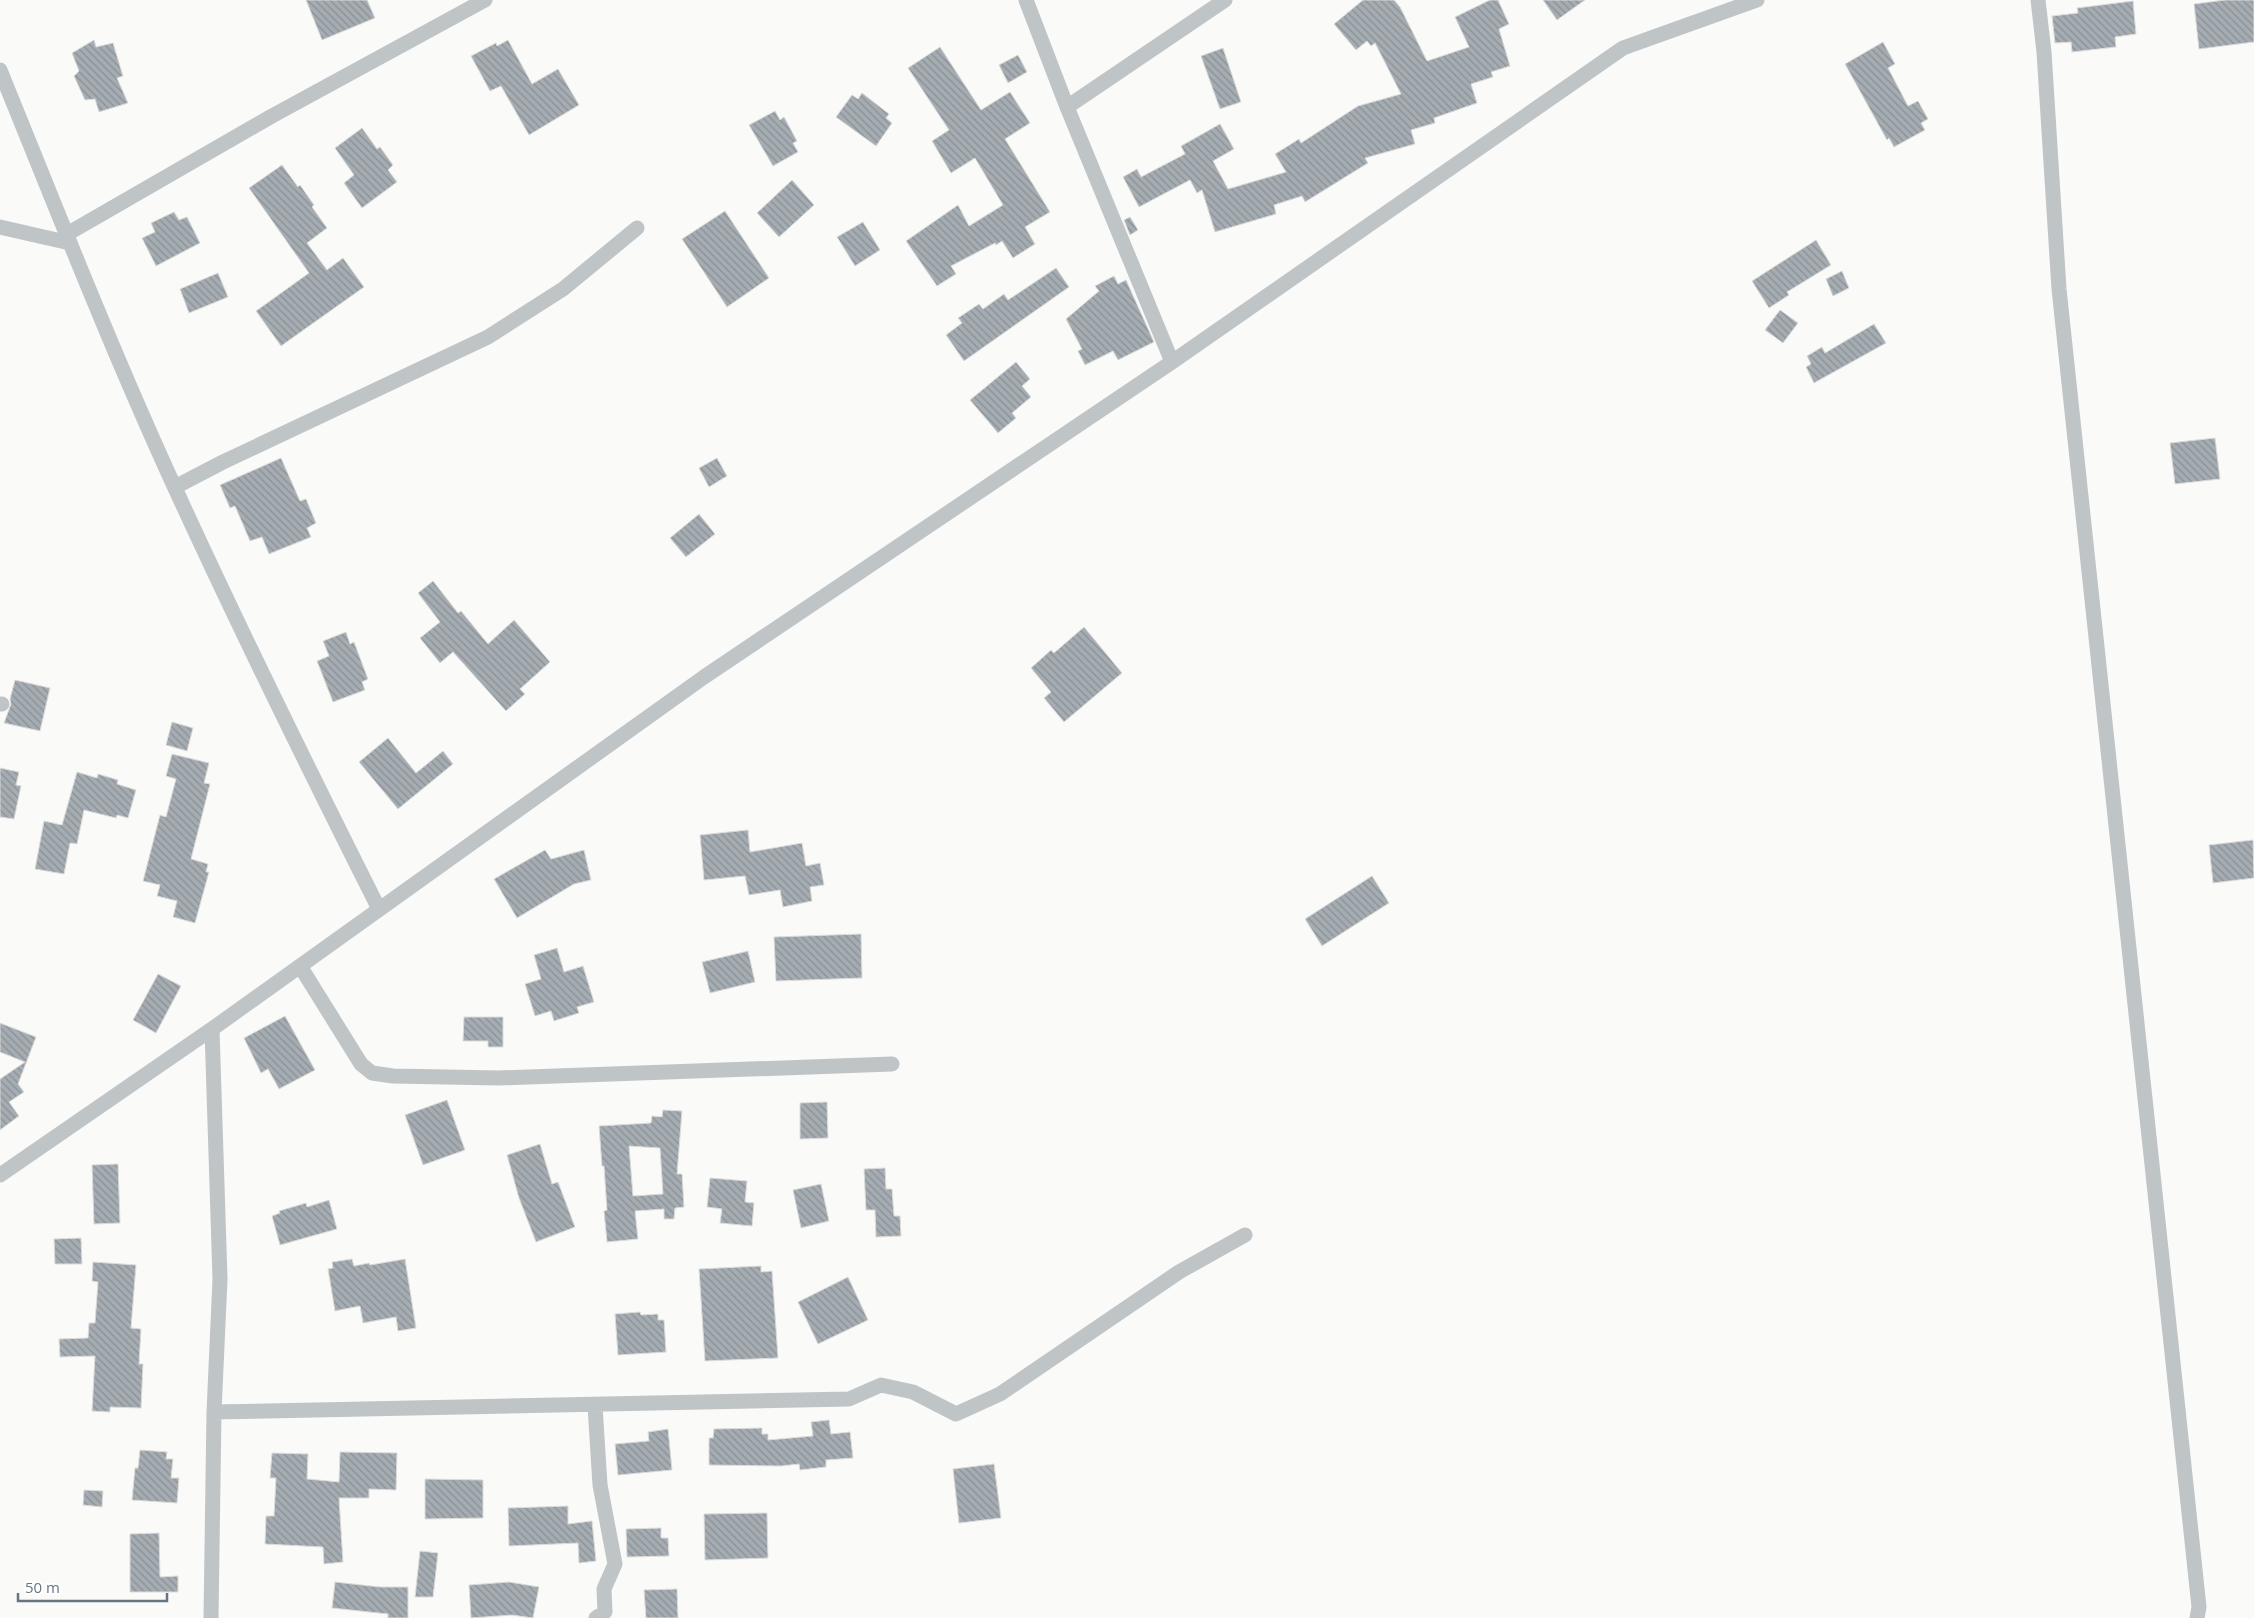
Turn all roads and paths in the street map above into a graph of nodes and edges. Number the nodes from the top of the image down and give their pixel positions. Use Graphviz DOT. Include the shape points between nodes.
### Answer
graph roads {
  1 [pos="485,0"];
  2 [pos="1026,0"];
  3 [pos="1225,0"];
  4 [pos="1757,0"];
  5 [pos="2038,0"];
  6 [pos="0,70"];
  7 [pos="1067,107"];
  8 [pos="0,227"];
  9 [pos="637,228"];
  10 [pos="68,239"];
  11 [pos="1172,362"];
  12 [pos="174,487"];
  13 [pos="379,910"];
  14 [pos="300,966"];
  15 [pos="212,1029"];
  16 [pos="892,1064"];
  17 [pos="0,1175"];
  18 [pos="1246,1235"];
  19 [pos="595,1406"];
  20 [pos="214,1412"];
  21 [pos="211,1618"];
  22 [pos="596,1618"];
  23 [pos="2197,1618"];
  1 -- 10 [label="street" via="272,116"];
  2 -- 7 [label="street"];
  3 -- 7 [label="street"];
  4 -- 11 [label="street" via="1623,48"];
  5 -- 23 [label="street" via="2059,289 2198,1597"];
  6 -- 10 [label="street"];
  7 -- 11 [label="street"];
  8 -- 10 [label="street"];
  9 -- 12 [label="street" via="563,288 488,337"];
  10 -- 12 [label="street"];
  11 -- 13 [label="street" via="704,677"];
  12 -- 13 [label="street" via="300,753"];
  13 -- 14 [label="street"];
  14 -- 15 [label="street"];
  14 -- 16 [label="street" via="361,1064 372,1073 499,1078"];
  15 -- 17 [label="street"];
  15 -- 20 [label="street" via="220,1279"];
  18 -- 19 [label="street" via="1178,1272 1000,1394 956,1414 913,1392 881,1385 849,1399"];
  19 -- 20 [label="street"];
  19 -- 22 [label="street" via="600,1485 616,1564 604,1589 606,1612"];
  20 -- 21 [label="street"];
}
